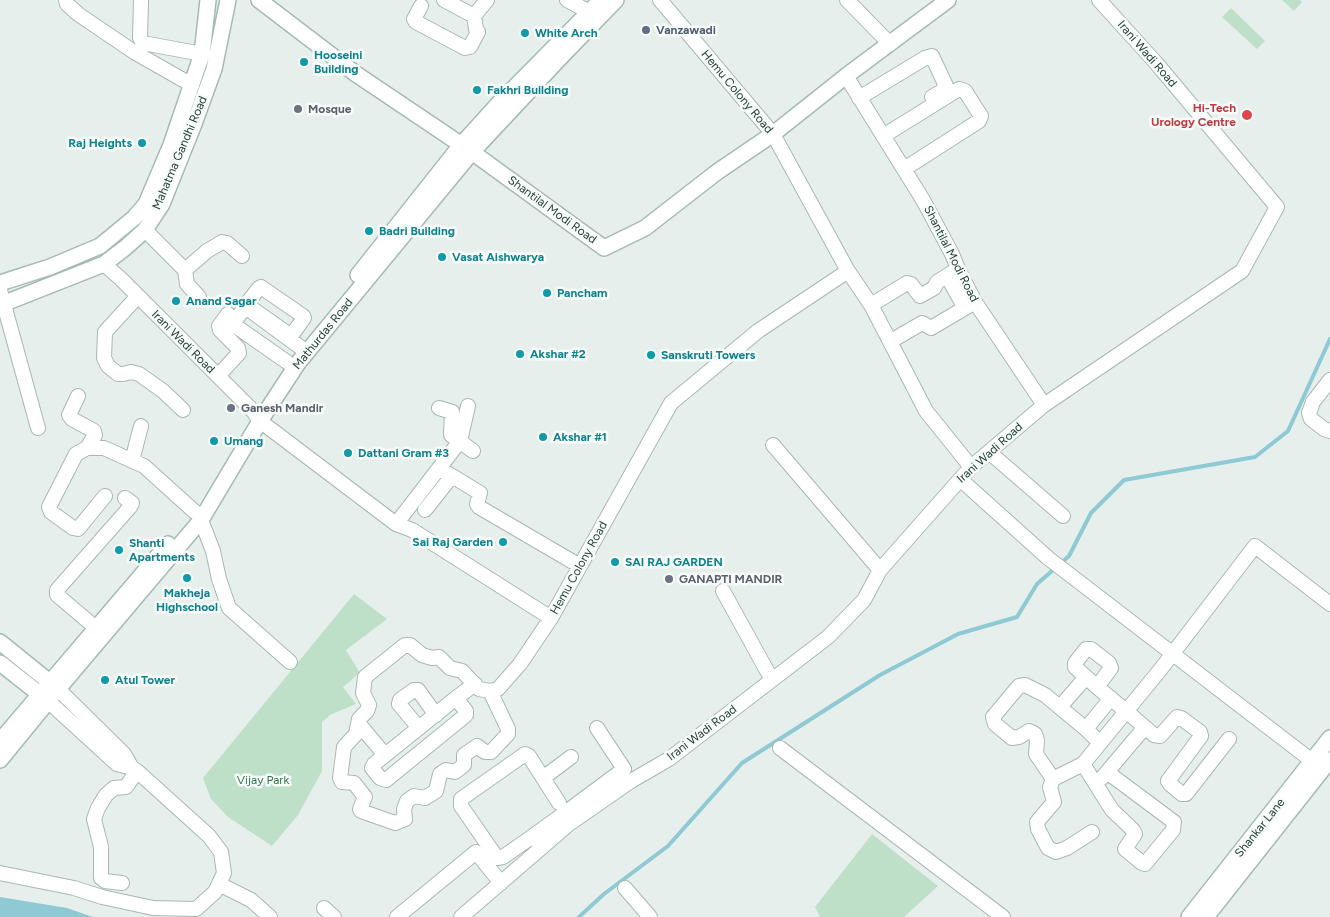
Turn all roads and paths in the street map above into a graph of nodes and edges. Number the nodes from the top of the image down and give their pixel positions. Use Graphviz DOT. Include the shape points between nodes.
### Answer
graph roads {
  1 [pos="66,0"];
  2 [pos="141,0"];
  3 [pos="208,0"];
  4 [pos="228,0"];
  5 [pos="259,0"];
  6 [pos="444,0"];
  7 [pos="486,0"];
  8 [pos="567,0"];
  9 [pos="601,0"];
  10 [pos="616,0"];
  11 [pos="660,0"];
  12 [pos="847,0"];
  13 [pos="948,0"];
  14 [pos="1099,0"];
  15 [pos="421,6"];
  16 [pos="594,14"];
  17 [pos="474,16"];
  18 [pos="890,44"];
  19 [pos="202,54"];
  20 [pos="846,76"];
  21 [pos="192,85"];
  22 [pos="863,96"];
  23 [pos="884,131"];
  24 [pos="773,134"];
  25 [pos="467,149"];
  26 [pos="906,167"];
  27 [pos="145,230"];
  28 [pos="242,256"];
  29 [pos="104,264"];
  30 [pos="185,270"];
  31 [pos="848,271"];
  32 [pos="952,272"];
  33 [pos="0,283"];
  34 [pos="138,296"];
  35 [pos="199,297"];
  36 [pos="1,300"];
  37 [pos="871,305"];
  38 [pos="970,305"];
  39 [pos="228,314"];
  40 [pos="891,341"];
  41 [pos="298,343"];
  42 [pos="257,346"];
  43 [pos="285,365"];
  44 [pos="218,376"];
  45 [pos="1330,380"];
  46 [pos="78,396"];
  47 [pos="1044,405"];
  48 [pos="468,406"];
  49 [pos="439,408"];
  50 [pos="183,410"];
  51 [pos="257,417"];
  52 [pos="141,426"];
  53 [pos="38,428"];
  54 [pos="1330,431"];
  55 [pos="460,441"];
  56 [pos="773,445"];
  57 [pos="87,448"];
  58 [pos="473,451"];
  59 [pos="989,452"];
  60 [pos="132,461"];
  61 [pos="971,467"];
  62 [pos="439,468"];
  63 [pos="452,476"];
  64 [pos="960,479"];
  65 [pos="105,496"];
  66 [pos="125,498"];
  67 [pos="425,510"];
  68 [pos="198,516"];
  69 [pos="1063,516"];
  70 [pos="396,524"];
  71 [pos="580,566"];
  72 [pos="880,570"];
  73 [pos="723,591"];
  74 [pos="1330,604"];
  75 [pos="551,618"];
  76 [pos="96,628"];
  77 [pos="0,642"];
  78 [pos="1172,653"];
  79 [pos="290,662"];
  80 [pos="0,663"];
  81 [pos="1086,677"];
  82 [pos="772,680"];
  83 [pos="474,684"];
  84 [pos="53,685"];
  85 [pos="1097,687"];
  86 [pos="490,691"];
  87 [pos="43,697"];
  88 [pos="456,698"];
  89 [pos="1111,698"];
  90 [pos="1060,707"];
  91 [pos="1126,711"];
  92 [pos="436,715"];
  93 [pos="359,724"];
  94 [pos="1145,727"];
  95 [pos="419,728"];
  96 [pos="597,728"];
  97 [pos="1086,729"];
  98 [pos="1330,738"];
  99 [pos="1229,739"];
  100 [pos="0,741"];
  101 [pos="1100,743"];
  102 [pos="780,748"];
  103 [pos="385,755"];
  104 [pos="571,757"];
  105 [pos="0,760"];
  106 [pos="1322,763"];
  107 [pos="1083,764"];
  108 [pos="134,770"];
  109 [pos="1107,772"];
  110 [pos="627,775"];
  111 [pos="543,778"];
  112 [pos="1053,779"];
  113 [pos="1096,785"];
  114 [pos="568,811"];
  115 [pos="1092,832"];
  116 [pos="537,841"];
  117 [pos="0,873"];
  118 [pos="106,881"];
  119 [pos="501,883"];
  120 [pos="122,884"];
  121 [pos="219,884"];
  122 [pos="625,888"];
  123 [pos="102,897"];
  124 [pos="270,917"];
  125 [pos="397,917"];
  126 [pos="461,917"];
  127 [pos="650,917"];
  128 [pos="1003,917"];
  129 [pos="1189,917"];
  130 [pos="1206,917"];
  1 -- 21 [label="street" via="78,14 134,52"];
  2 -- 19 [label="street" via="140,38 143,43"];
  3 -- 19 [label="street, Mahatma Gandhi Road"];
  4 -- 27 [label="street, Mahatma Gandhi Road" via="214,69 162,204"];
  5 -- 25 [label="street, Shantilal Modi Road" via="356,74"];
  6 -- 17 [label="street"];
  7 -- 17 [label="street"];
  8 -- 16 [label="street"];
  9 -- 16 [label="street"];
  10 -- 16 [label="street"];
  11 -- 24 [label="street, Hemu Colony Road"];
  12 -- 18 [label="street"];
  13 -- 18 [label="street, Shantilal Modi Road"];
  14 -- 47 [label="street, Irani Wadi Road" via="1277,207 1242,271"];
  15 -- 17 [label="street" via="414,19 416,22 466,48 470,47 478,32"];
  16 -- 25 [label="street" via="500,102"];
  18 -- 20 [label="street, Shantilal Modi Road"];
  19 -- 21 [label="street, Mahatma Gandhi Road"];
  20 -- 22 [label="street, Shantilal Modi Road"];
  20 -- 24 [label="street, Shantilal Modi Road"];
  21 -- 33 [label="street, Mahatma Gandhi Road" via="146,204 134,218 100,246"];
  22 -- 23 [label="street, Shantilal Modi Road"];
  22 -- 23 [label="street" via="925,58 932,56 934,59 945,83 942,91"];
  23 -- 26 [label="street, Shantilal Modi Road"];
  23 -- 26 [label="street" via="959,89 965,91 981,116 979,121"];
  24 -- 25 [label="street, Shantilal Modi Road" via="717,172 645,228 604,248"];
  24 -- 31 [label="street, Hemu Colony Road"];
  25 -- 41 [label="street"];
  25 -- 51 [label="street, Mathurdas Road"];
  26 -- 32 [label="street, Shantilal Modi Road" via="952,254"];
  27 -- 29 [label="street, Mahatma Gandhi Road"];
  27 -- 30 [label="street"];
  28 -- 30 [label="street" via="222,242"];
  29 -- 34 [label="street, Irani Wadi Road"];
  29 -- 36 [label="street, Mahatma Gandhi Road"];
  30 -- 35 [label="street" via="186,284"];
  31 -- 37 [label="street, Hemu Colony Road"];
  31 -- 71 [label="street, Hemu Colony Road" via="758,331 671,403"];
  32 -- 37 [label="street" via="920,296 907,283"];
  32 -- 38 [label="street, Shantilal Modi Road"];
  34 -- 44 [label="street, Irani Wadi Road"];
  34 -- 50 [label="street" via="105,332 104,358 118,374 138,374"];
  36 -- 53 [label="street"];
  37 -- 40 [label="street, Hemu Colony Road"];
  38 -- 40 [label="street" via="931,328 922,323"];
  38 -- 47 [label="street, Shantilal Modi Road"];
  39 -- 44 [label="street" via="219,326 220,330 239,353"];
  40 -- 61 [label="street, Hemu Colony Road" via="926,410"];
  41 -- 43 [label="street"];
  41 -- 43 [label="street" via="247,308 234,322"];
  42 -- 43 [label="street"];
  43 -- 51 [label="street"];
  44 -- 51 [label="street, Irani Wadi Road"];
  45 -- 54 [label="street" via="1313,402 1309,413 1317,424"];
  46 -- 57 [label="street" via="69,415 94,431"];
  47 -- 59 [label="street, Irani Wadi Road"];
  48 -- 55 [label="street"];
  49 -- 55 [label="street" via="452,412 451,435"];
  51 -- 68 [label="street, Mathurdas Road"];
  51 -- 70 [label="street, Hemu Colony Road"];
  52 -- 60 [label="street"];
  55 -- 58 [label="street"];
  55 -- 62 [label="street"];
  56 -- 72 [label="street"];
  57 -- 60 [label="street" via="104,448"];
  57 -- 65 [label="street" via="76,454 49,506 51,512 78,529"];
  59 -- 61 [label="street, Irani Wadi Road"];
  59 -- 69 [label="street"];
  60 -- 68 [label="street" via="144,466"];
  61 -- 64 [label="street, Irani Wadi Road"];
  62 -- 63 [label="street"];
  62 -- 70 [label="street"];
  63 -- 67 [label="street"];
  63 -- 71 [label="street" via="480,493 478,507"];
  64 -- 72 [label="street, Irani Wadi Road"];
  64 -- 78 [label="street" via="1048,558"];
  66 -- 76 [label="street" via="132,503 130,507 57,590 58,595"];
  68 -- 76 [label="street"];
  68 -- 79 [label="street" via="228,608"];
  68 -- 84 [label="street, Mathurdas Road"];
  70 -- 75 [label="street, Hemu Colony Road" via="412,530"];
  71 -- 75 [label="street, Hemu Colony Road"];
  72 -- 82 [label="street, Irani Wadi Road" via="864,600 828,637"];
  73 -- 82 [label="street"];
  74 -- 78 [label="street" via="1255,546"];
  75 -- 86 [label="street" via="520,664 498,689"];
  76 -- 84 [label="street"];
  77 -- 84 [label="street"];
  78 -- 91 [label="street"];
  78 -- 106 [label="street"];
  80 -- 87 [label="street"];
  81 -- 85 [label="street"];
  81 -- 85 [label="street" via="1074,663 1086,649 1091,649 1111,668"];
  81 -- 90 [label="street"];
  82 -- 110 [label="street, Irani Wadi Road" via="669,759"];
  83 -- 86 [label="street"];
  83 -- 88 [label="street"];
  83 -- 93 [label="street" via="462,671 405,645 365,677 363,693 369,706"];
  84 -- 87 [label="street"];
  84 -- 108 [label="street" via="124,754"];
  85 -- 89 [label="street"];
  86 -- 93 [label="street" via="508,734 491,752 477,746 464,755 464,766 455,772 446,770 440,774 436,791 425,798 414,796 406,801 405,819 395,823 361,811 365,797 354,783 342,782 340,778 344,747 356,734"];
  87 -- 100 [label="street"];
  87 -- 105 [label="street"];
  87 -- 108 [label="street" via="117,764"];
  88 -- 92 [label="street"];
  88 -- 103 [label="street" via="466,715 386,780 372,768"];
  89 -- 91 [label="street"];
  89 -- 97 [label="street"];
  90 -- 97 [label="street"];
  90 -- 112 [label="street" via="1045,695 1019,686 993,717 995,724 1012,738 1029,731 1035,734 1036,754"];
  91 -- 94 [label="street"];
  91 -- 101 [label="street"];
  92 -- 95 [label="street"];
  92 -- 95 [label="street" via="418,690 400,700 399,704"];
  93 -- 103 [label="street"];
  94 -- 99 [label="street" via="1160,736 1177,716 1200,732 1201,736 1168,781 1182,794 1186,794"];
  94 -- 109 [label="street"];
  95 -- 103 [label="street"];
  96 -- 110 [label="street"];
  97 -- 101 [label="street"];
  98 -- 106 [label="street, Shankar Lane"];
  101 -- 107 [label="street"];
  102 -- 128 [label="street"];
  104 -- 111 [label="street"];
  106 -- 129 [label="street, Shankar Lane"];
  106 -- 130 [label="street, Shankar Lane"];
  107 -- 112 [label="street"];
  107 -- 113 [label="street"];
  108 -- 118 [label="street" via="126,787 114,788 106,795 94,819 101,847 101,878"];
  108 -- 121 [label="street" via="209,836 221,852 224,873"];
  109 -- 113 [label="street"];
  109 -- 113 [label="street" via="1174,822 1173,830 1145,864 1124,849 1135,834 1112,810"];
  110 -- 114 [label="street, Irani Wadi Road"];
  111 -- 114 [label="street"];
  111 -- 116 [label="street" via="529,756 524,754 461,799 461,806 498,858"];
  112 -- 115 [label="street" via="1050,787 1054,802 1037,822 1048,848 1056,852"];
  114 -- 116 [label="street, Irani Wadi Road"];
  116 -- 119 [label="street, Irani Wadi Road"];
  117 -- 123 [label="street"];
  118 -- 120 [label="street"];
  118 -- 123 [label="street"];
  119 -- 125 [label="street" via="476,852"];
  119 -- 126 [label="street, Irani Wadi Road"];
  121 -- 123 [label="street" via="196,909 153,908"];
  121 -- 124 [label="street" via="251,900"];
  122 -- 127 [label="street"];
}
